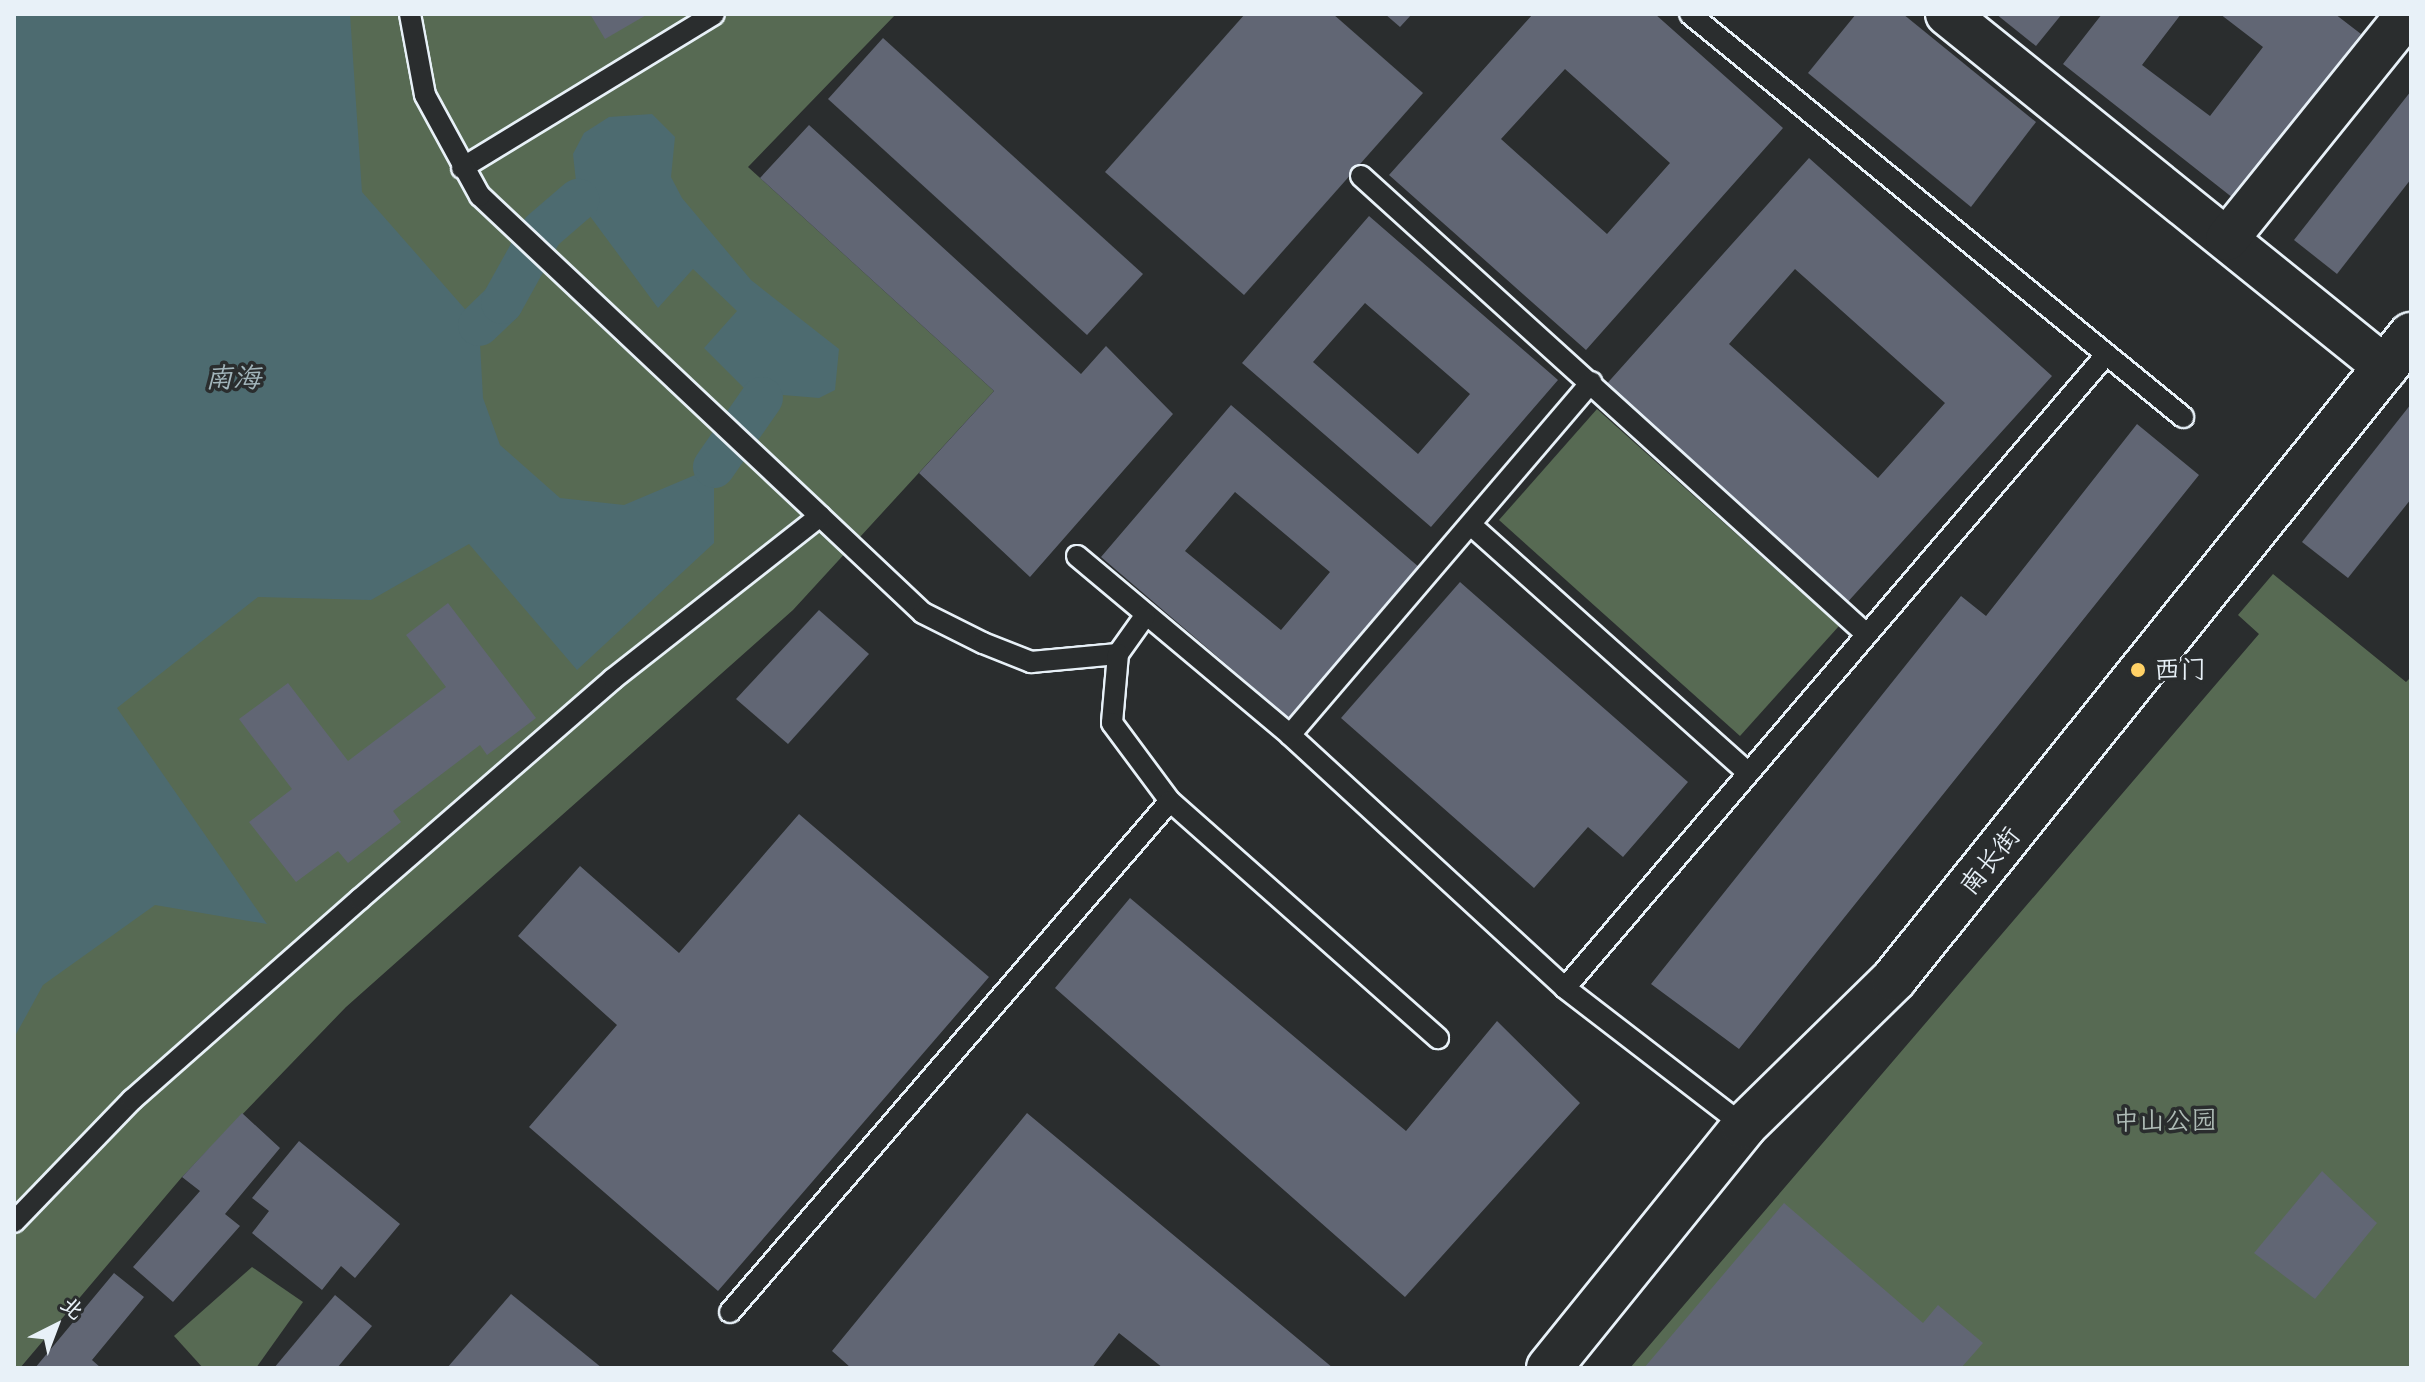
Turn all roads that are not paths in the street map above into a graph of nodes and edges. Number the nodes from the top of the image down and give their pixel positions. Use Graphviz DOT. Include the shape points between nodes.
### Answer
graph roads {
  1 [pos="410,14"];
  2 [pos="714,14"];
  3 [pos="1690,14"];
  4 [pos="1947,14"];
  5 [pos="2408,14"];
  6 [pos="462,168"];
  7 [pos="1361,176"];
  8 [pos="2227,239"];
  9 [pos="2398,351"];
  10 [pos="2105,356"];
  11 [pos="1591,382"];
  12 [pos="2183,417"];
  13 [pos="820,516"];
  14 [pos="1471,525"];
  15 [pos="1077,556"];
  16 [pos="1145,616"];
  17 [pos="1865,633"];
  18 [pos="1118,654"];
  19 [pos="1290,735"];
  20 [pos="1746,771"];
  21 [pos="1170,801"];
  22 [pos="1565,988"];
  23 [pos="1438,1038"];
  24 [pos="1744,1126"];
  25 [pos="14,1222"];
  26 [pos="730,1312"];
  27 [pos="1549,1368"];
  1 -- 6 [label="lane" via="425,95"];
  2 -- 6 [label="lane"];
  3 -- 10 [label="lane"];
  4 -- 8 [label="street"];
  5 -- 8 [label="street"];
  6 -- 13 [label="lane" via="512,226"];
  7 -- 11 [label="lane"];
  8 -- 9 [label="street"];
  9 -- 24 [label="street, 南长街" via="1894,979"];
  10 -- 12 [label="lane"];
  10 -- 17 [label="lane"];
  11 -- 14 [label="lane"];
  11 -- 17 [label="lane"];
  13 -- 18 [label="lane" via="923,613 983,643 1031,662"];
  13 -- 25 [label="lane" via="613,679 360,899 132,1100"];
  14 -- 19 [label="lane"];
  14 -- 20 [label="lane"];
  15 -- 16 [label="lane"];
  16 -- 18 [label="lane"];
  16 -- 19 [label="lane"];
  17 -- 20 [label="lane"];
  18 -- 21 [label="lane" via="1112,723"];
  19 -- 22 [label="lane"];
  20 -- 22 [label="lane"];
  21 -- 23 [label="lane"];
  21 -- 26 [label="lane"];
  22 -- 24 [label="lane"];
  24 -- 27 [label="street, 南长街"];
}
